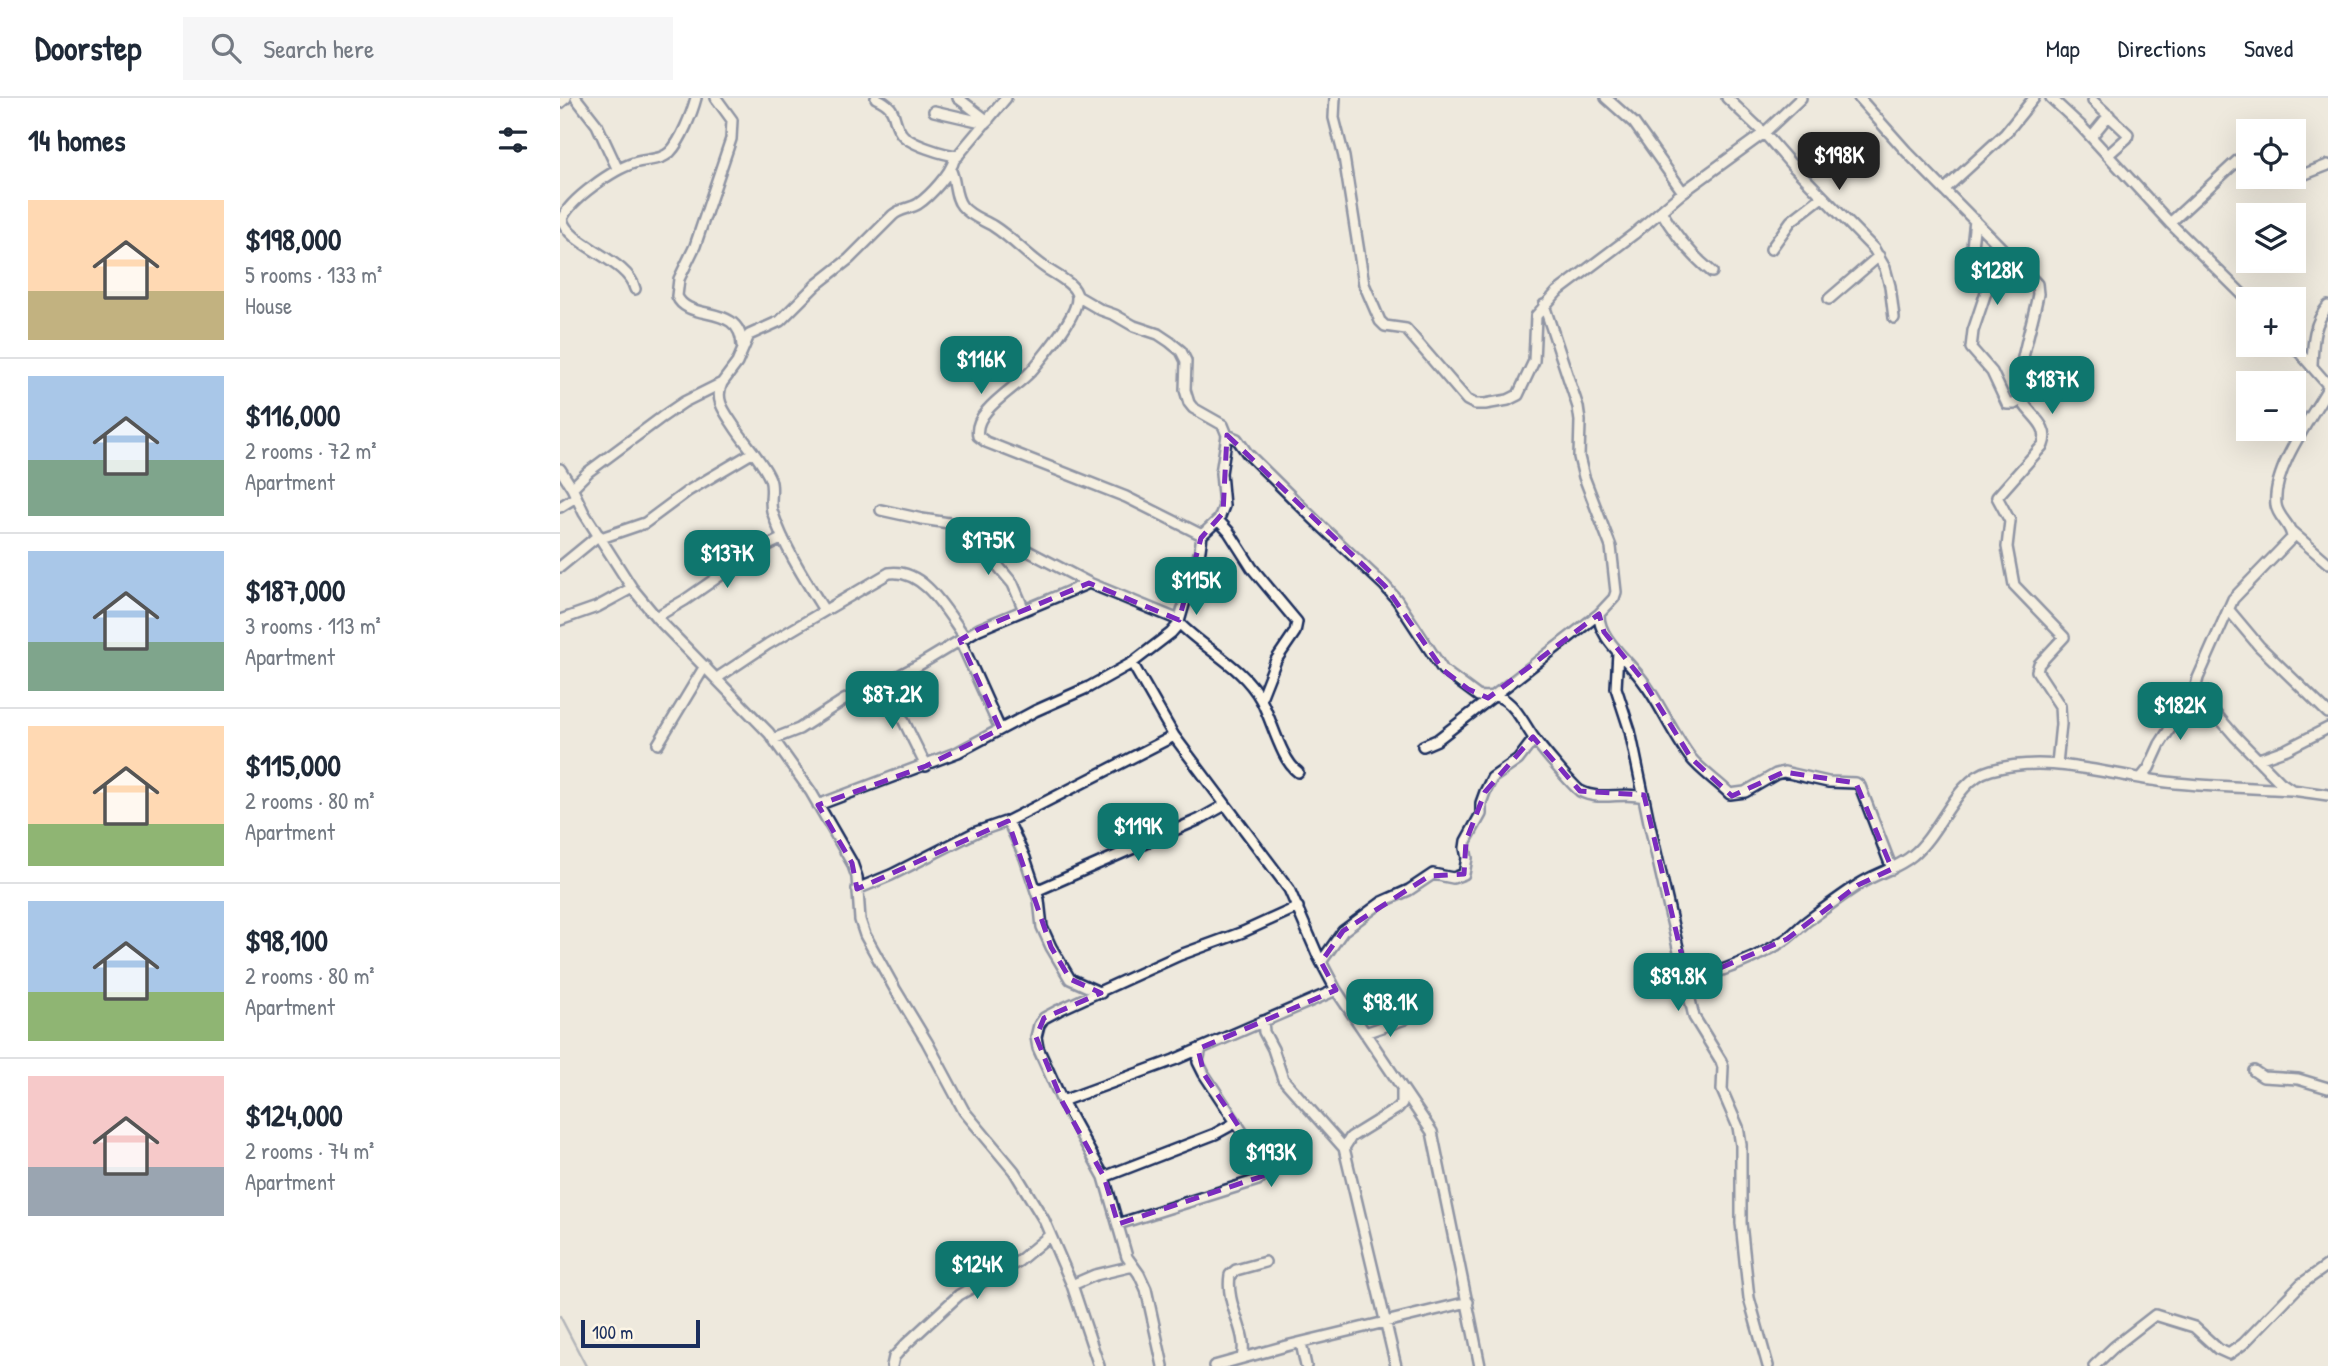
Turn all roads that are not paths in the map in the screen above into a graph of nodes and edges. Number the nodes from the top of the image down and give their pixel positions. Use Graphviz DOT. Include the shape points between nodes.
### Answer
graph roads {
  1 [pos="566,98"];
  2 [pos="576,98"];
  3 [pos="696,98"];
  4 [pos="716,98"];
  5 [pos="876,98"];
  6 [pos="958,98"];
  7 [pos="1006,98"];
  8 [pos="1335,98"];
  9 [pos="1606,98"];
  10 [pos="1727,98"];
  11 [pos="1801,98"];
  12 [pos="1859,98"];
  13 [pos="2034,98"];
  14 [pos="2051,98"];
  15 [pos="2093,101"];
  16 [pos="560,103"];
  17 [pos="934,111"];
  18 [pos="2109,115"];
  19 [pos="987,122"];
  20 [pos="1764,133"];
  21 [pos="2091,137"];
  22 [pos="2108,155"];
  23 [pos="958,156"];
  24 [pos="2236,162"];
  25 [pos="2328,165"];
  26 [pos="618,170"];
  27 [pos="951,171"];
  28 [pos="2306,173"];
  29 [pos="1944,190"];
  30 [pos="1683,192"];
  31 [pos="1822,197"];
  32 [pos="1661,211"];
  33 [pos="1975,220"];
  34 [pos="2170,223"];
  35 [pos="1771,249"];
  36 [pos="1879,256"];
  37 [pos="1712,272"];
  38 [pos="2236,288"];
  39 [pos="635,289"];
  40 [pos="1077,296"];
  41 [pos="1829,299"];
  42 [pos="1544,305"];
  43 [pos="2328,306"];
  44 [pos="1894,318"];
  45 [pos="742,348"];
  46 [pos="2304,357"];
  47 [pos="2312,365"];
  48 [pos="722,383"];
  49 [pos="2328,386"];
  50 [pos="2021,400"];
  51 [pos="1227,435"];
  52 [pos="752,453"];
  53 [pos="560,469"];
  54 [pos="574,493"];
  55 [pos="560,507"];
  56 [pos="881,510"];
  57 [pos="1218,520"];
  58 [pos="2291,531"];
  59 [pos="1202,535"];
  60 [pos="600,536"];
  61 [pos="999,536"];
  62 [pos="783,538"];
  63 [pos="2328,563"];
  64 [pos="560,567"];
  65 [pos="1089,583"];
  66 [pos="632,589"];
  67 [pos="824,610"];
  68 [pos="1024,610"];
  69 [pos="2228,610"];
  70 [pos="1599,614"];
  71 [pos="656,617"];
  72 [pos="561,619"];
  73 [pos="1179,622"];
  74 [pos="962,639"];
  75 [pos="1618,652"];
  76 [pos="1132,663"];
  77 [pos="705,666"];
  78 [pos="717,678"];
  79 [pos="885,683"];
  80 [pos="2195,690"];
  81 [pos="1489,697"];
  82 [pos="1261,698"];
  83 [pos="2328,713"];
  84 [pos="2328,728"];
  85 [pos="1000,729"];
  86 [pos="1174,736"];
  87 [pos="773,739"];
  88 [pos="1534,739"];
  89 [pos="658,744"];
  90 [pos="1423,746"];
  91 [pos="2259,759"];
  92 [pos="2057,764"];
  93 [pos="926,766"];
  94 [pos="1298,772"];
  95 [pos="2141,778"];
  96 [pos="2292,790"];
  97 [pos="2328,795"];
  98 [pos="1644,797"];
  99 [pos="818,805"];
  100 [pos="1225,805"];
  101 [pos="1009,821"];
  102 [pos="1892,869"];
  103 [pos="857,889"];
  104 [pos="1036,891"];
  105 [pos="1298,906"];
  106 [pos="1321,962"];
  107 [pos="1688,982"];
  108 [pos="1336,990"];
  109 [pos="1101,993"];
  110 [pos="1405,1019"];
  111 [pos="1263,1021"];
  112 [pos="1364,1033"];
  113 [pos="1200,1048"];
  114 [pos="2254,1071"];
  115 [pos="2328,1088"];
  116 [pos="1402,1089"];
  117 [pos="1062,1101"];
  118 [pos="1235,1123"];
  119 [pos="1344,1148"];
  120 [pos="1104,1177"];
  121 [pos="1118,1224"];
  122 [pos="1050,1235"];
  123 [pos="1265,1262"];
  124 [pos="2328,1265"];
  125 [pos="1133,1266"];
  126 [pos="1072,1285"];
  127 [pos="1468,1302"];
  128 [pos="1385,1323"];
  129 [pos="1301,1343"];
  130 [pos="1242,1358"];
  131 [pos="1159,1364"];
  132 [pos="892,1366"];
  133 [pos="1099,1366"];
  134 [pos="1214,1366"];
  135 [pos="1306,1366"];
  136 [pos="1396,1366"];
  137 [pos="1480,1366"];
  138 [pos="1768,1366"];
  139 [pos="2094,1366"];
  1 -- 16 [label="street"];
  2 -- 26 [label="street" via="597,125"];
  3 -- 26 [label="street" via="671,151"];
  4 -- 45 [label="street" via="732,120 731,139 695,246 679,279 677,296 682,304 730,321 738,328"];
  5 -- 23 [label="street" via="893,111 906,139"];
  6 -- 19 [label="street"];
  7 -- 19 [label="street"];
  8 -- 42 [label="street" via="1334,118 1364,284 1383,324 1406,329 1467,400 1485,404 1514,398 1521,391 1534,361 1536,316"];
  9 -- 30 [label="street" via="1634,123"];
  10 -- 20 [label="street"];
  11 -- 20 [label="street"];
  12 -- 29 [label="street"];
  13 -- 29 [label="street" via="2005,134"];
  14 -- 21 [label="street"];
  15 -- 18 [label="street"];
  17 -- 19 [label="street"];
  18 -- 21 [label="street"];
  18 -- 22 [label="street" via="2129,135"];
  19 -- 23 [label="street"];
  20 -- 30 [label="street"];
  20 -- 31 [label="street"];
  21 -- 22 [label="street"];
  22 -- 34 [label="street"];
  23 -- 27 [label="street"];
  24 -- 34 [label="street"];
  25 -- 28 [label="street"];
  26 -- 39 [label="street" via="587,190 562,219 585,244 629,275"];
  27 -- 40 [label="street" via="961,206 993,226"];
  27 -- 45 [label="street" via="921,202 900,209 878,228 780,321 749,335"];
  29 -- 33 [label="street"];
  30 -- 32 [label="street"];
  31 -- 35 [label="street" via="1791,221"];
  31 -- 36 [label="street"];
  32 -- 37 [label="street" via="1688,250"];
  32 -- 42 [label="street"];
  33 -- 50 [label="street" via="2037,284 2019,384"];
  33 -- 50 [label="street" via="1970,265 1987,289 1971,348 1992,372 2007,404"];
  34 -- 38 [label="street"];
  36 -- 41 [label="street"];
  36 -- 44 [label="street" via="1890,286"];
  40 -- 51 [label="street" via="1165,338 1181,351 1189,403 1220,421"];
  40 -- 59 [label="street" via="1051,349 986,413 977,426 978,436 1126,497"];
  42 -- 70 [label="street" via="1578,407 1584,477 1611,547 1615,596"];
  43 -- 47 [label="street" via="2314,333"];
  45 -- 48 [label="street"];
  46 -- 47 [label="street"];
  47 -- 49 [label="street"];
  48 -- 52 [label="street" via="720,403"];
  48 -- 54 [label="street" via="684,402 588,472"];
  49 -- 58 [label="street" via="2281,475 2277,509"];
  50 -- 92 [label="street" via="2046,438 1997,497 2010,520 2007,547 2014,585 2064,637 2037,671 2060,706"];
  51 -- 57 [label="street" via="1221,473 1224,506"];
  51 -- 81 [label="street" via="1241,443 1385,586 1443,670 1478,696"];
  52 -- 60 [label="street" via="645,523"];
  52 -- 62 [label="street" via="771,480 770,501"];
  53 -- 54 [label="street"];
  54 -- 55 [label="street"];
  54 -- 60 [label="street"];
  56 -- 61 [label="street" via="964,524"];
  57 -- 59 [label="street"];
  57 -- 82 [label="street" via="1297,622"];
  58 -- 63 [label="street"];
  58 -- 69 [label="street" via="2290,541 2241,590"];
  59 -- 73 [label="street"];
  60 -- 64 [label="street"];
  60 -- 66 [label="street"];
  61 -- 65 [label="street"];
  61 -- 68 [label="street" via="996,561"];
  62 -- 67 [label="street"];
  62 -- 71 [label="street"];
  65 -- 68 [label="street"];
  65 -- 73 [label="street"];
  66 -- 71 [label="street"];
  66 -- 72 [label="street"];
  67 -- 74 [label="street" via="889,573 902,573 933,593"];
  67 -- 78 [label="street"];
  68 -- 74 [label="street"];
  69 -- 80 [label="street"];
  69 -- 83 [label="street"];
  70 -- 75 [label="street" via="1599,622"];
  70 -- 81 [label="street"];
  71 -- 77 [label="street"];
  73 -- 76 [label="street"];
  73 -- 82 [label="street" via="1240,673"];
  74 -- 79 [label="street"];
  74 -- 85 [label="street"];
  75 -- 98 [label="street" via="1616,688"];
  75 -- 102 [label="street" via="1643,680 1691,758 1730,794 1745,792 1784,772 1860,786"];
  76 -- 85 [label="street"];
  76 -- 86 [label="street"];
  77 -- 78 [label="street"];
  77 -- 89 [label="street"];
  78 -- 87 [label="street"];
  79 -- 87 [label="street"];
  79 -- 93 [label="street"];
  80 -- 91 [label="street"];
  80 -- 95 [label="street"];
  81 -- 88 [label="street" via="1508,703"];
  81 -- 90 [label="street" via="1437,740"];
  82 -- 94 [label="street" via="1280,747"];
  84 -- 91 [label="street"];
  85 -- 93 [label="street"];
  86 -- 100 [label="street"];
  86 -- 101 [label="street"];
  87 -- 99 [label="street"];
  88 -- 98 [label="street" via="1580,791"];
  88 -- 106 [label="street" via="1518,760 1492,778 1481,814 1466,841 1464,874 1453,878 1433,874 1382,902 1343,931"];
  91 -- 96 [label="street"];
  92 -- 95 [label="street"];
  92 -- 102 [label="street" via="2007,767 1978,775 1954,801 1931,838"];
  93 -- 99 [label="street"];
  95 -- 96 [label="street"];
  96 -- 97 [label="street"];
  98 -- 107 [label="street"];
  99 -- 103 [label="street" via="852,863"];
  100 -- 104 [label="street"];
  100 -- 105 [label="street"];
  101 -- 103 [label="street"];
  101 -- 104 [label="street"];
  102 -- 107 [label="street" via="1858,884 1787,939"];
  103 -- 122 [label="street" via="865,935 895,989 964,1111 1014,1171"];
  104 -- 109 [label="street" via="1042,927 1070,979"];
  105 -- 106 [label="street"];
  105 -- 109 [label="street"];
  106 -- 108 [label="street"];
  107 -- 138 [label="street" via="1694,1017 1721,1061 1722,1090 1740,1135 1746,1280"];
  108 -- 111 [label="street"];
  108 -- 112 [label="street"];
  109 -- 117 [label="street" via="1059,1010 1039,1025 1038,1048"];
  110 -- 112 [label="street"];
  111 -- 113 [label="street"];
  111 -- 119 [label="street" via="1283,1079"];
  112 -- 116 [label="street"];
  113 -- 117 [label="street"];
  113 -- 118 [label="street" via="1198,1062"];
  114 -- 115 [label="street" via="2263,1077 2298,1079"];
  116 -- 119 [label="street" via="1398,1108 1351,1137"];
  116 -- 127 [label="street" via="1432,1132"];
  117 -- 120 [label="street"];
  118 -- 120 [label="street"];
  118 -- 121 [label="street" via="1263,1171 1261,1179"];
  119 -- 128 [label="street"];
  120 -- 121 [label="street"];
  121 -- 125 [label="street"];
  122 -- 126 [label="street"];
  122 -- 132 [label="street" via="1019,1261 959,1295 894,1357"];
  123 -- 130 [label="street" via="1230,1275 1232,1310 1245,1346"];
  124 -- 139 [label="street" via="2301,1284 2229,1354 2194,1327 2155,1315"];
  125 -- 126 [label="street"];
  125 -- 131 [label="street" via="1146,1289"];
  126 -- 133 [label="street"];
  127 -- 128 [label="street"];
  127 -- 137 [label="street"];
  128 -- 129 [label="street"];
  128 -- 136 [label="street"];
  129 -- 130 [label="street"];
  129 -- 135 [label="street"];
  130 -- 134 [label="street"];
}
